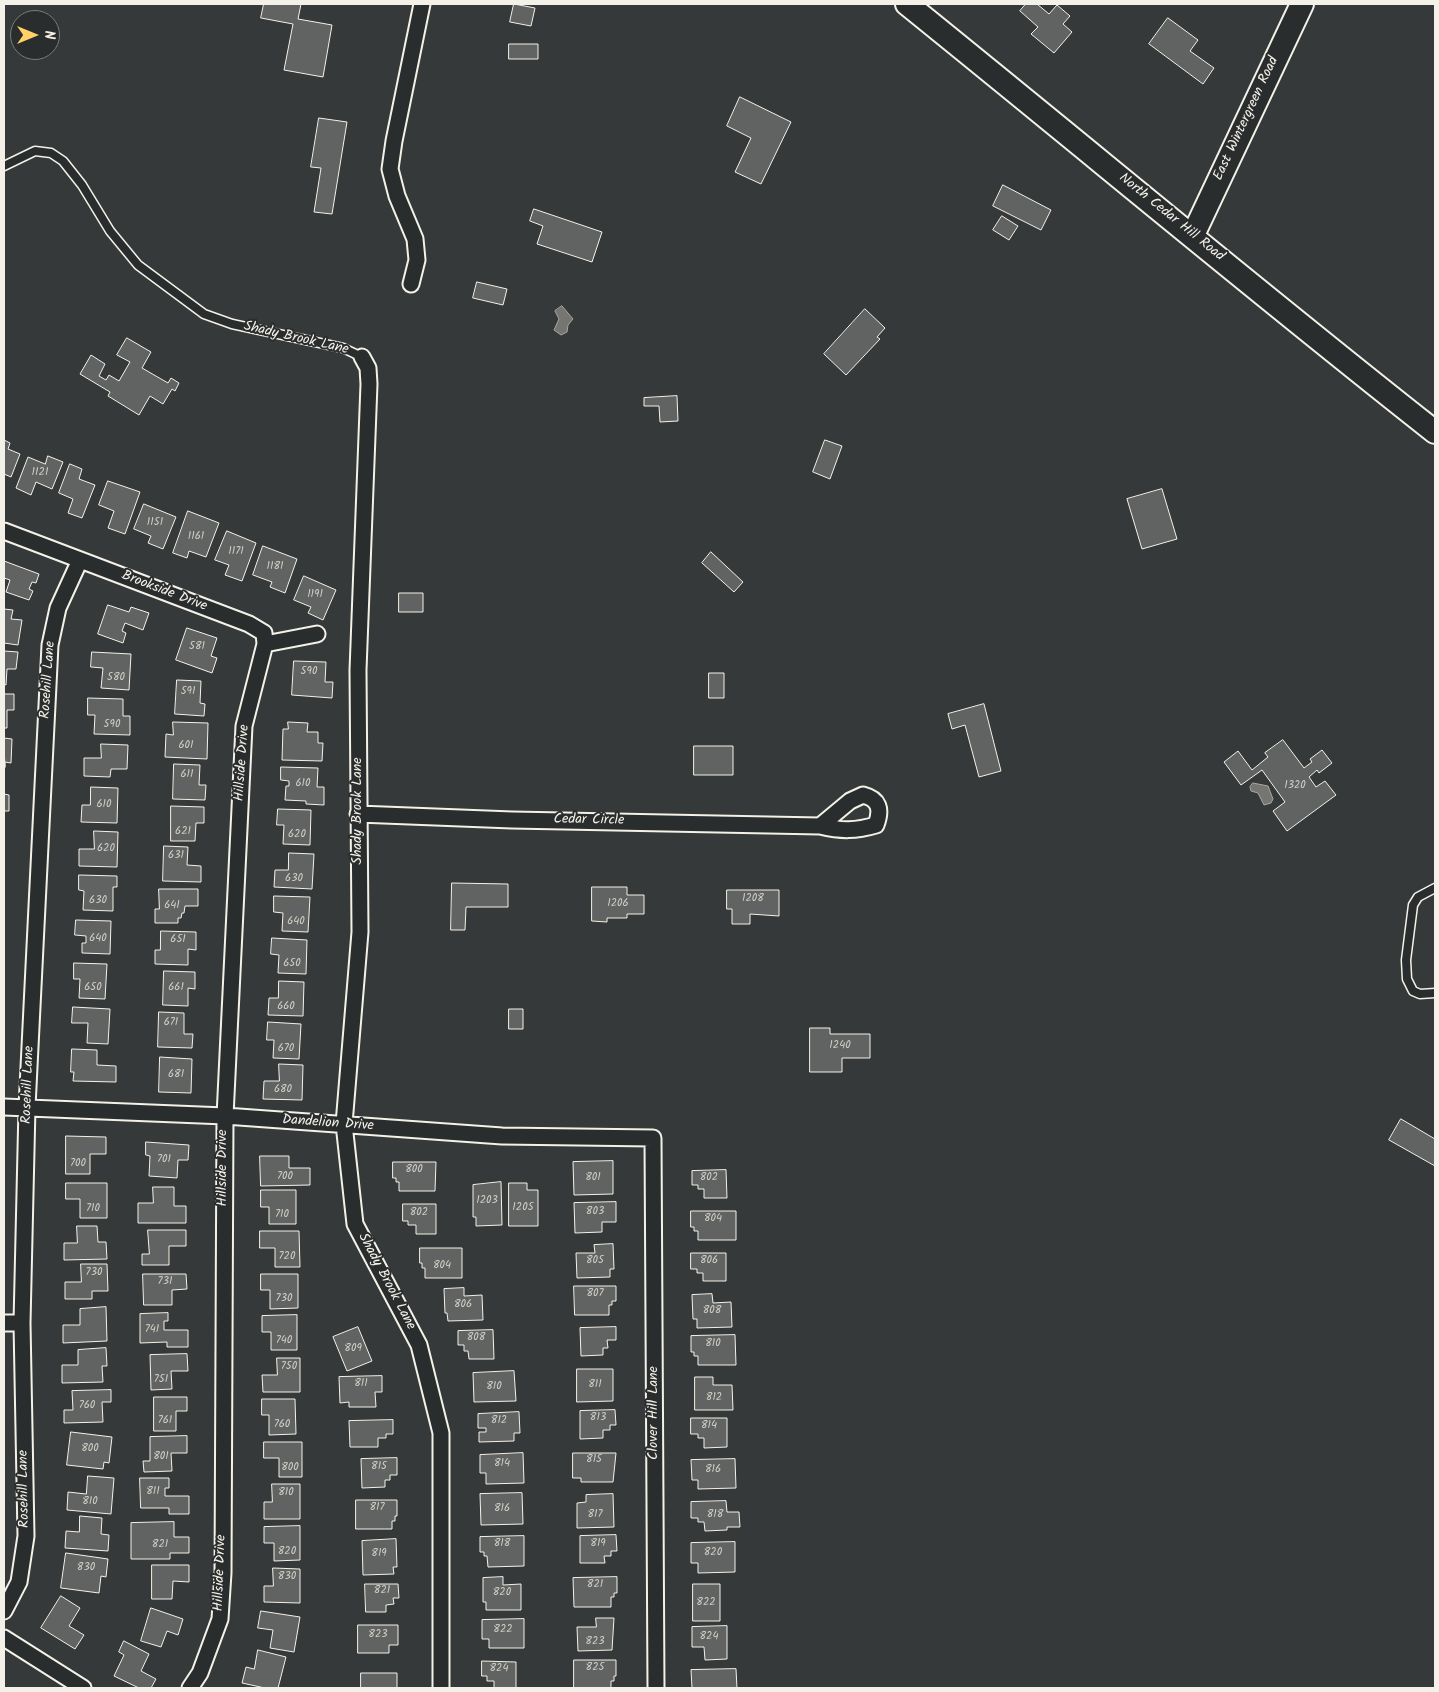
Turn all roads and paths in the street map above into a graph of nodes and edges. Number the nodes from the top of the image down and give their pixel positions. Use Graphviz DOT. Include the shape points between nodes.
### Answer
graph roads {
  1 [pos="422,4"];
  2 [pos="907,4"];
  3 [pos="1302,4"];
  4 [pos="4,166"];
  5 [pos="1193,235"];
  6 [pos="411,284"];
  7 [pos="362,357"];
  8 [pos="1435,432"];
  9 [pos="4,531"];
  10 [pos="80,560"];
  11 [pos="317,634"];
  12 [pos="265,644"];
  13 [pos="358,814"];
  14 [pos="820,826"];
  15 [pos="1435,888"];
  16 [pos="1435,993"];
  17 [pos="4,1107"];
  18 [pos="27,1107"];
  19 [pos="224,1116"];
  20 [pos="344,1124"];
  21 [pos="653,1138"];
  22 [pos="4,1323"];
  23 [pos="22,1323"];
  24 [pos="4,1611"];
  25 [pos="4,1638"];
  26 [pos="83,1688"];
  27 [pos="190,1688"];
  28 [pos="441,1688"];
  29 [pos="656,1688"];
  1 -- 6 [label="street" via="390,169 415,239 417,260"];
  2 -- 5 [label="street, North Cedar Hill Road"];
  3 -- 5 [label="street, East Wintergreen Road"];
  4 -- 7 [label="lane, Shady Brook Lane" via="35,151 51,153 63,161 110,231 138,265 204,314 232,324 343,348"];
  5 -- 8 [label="street, North Cedar Hill Road" via="1295,322"];
  7 -- 13 [label="street, Shady Brook Lane" via="368,368 369,384 358,670"];
  9 -- 10 [label="street, Brookside Drive"];
  10 -- 12 [label="street, Brookside Drive" via="249,624 264,634"];
  10 -- 18 [label="street, Rosehill Lane" via="58,608 50,645"];
  11 -- 12 [label="street"];
  12 -- 19 [label="street, Hillside Drive" via="244,726"];
  13 -- 14 [label="street, Cedar Circle"];
  13 -- 20 [label="street, Shady Brook Lane" via="360,932"];
  15 -- 16 [label="lane" via="1418,897 1413,905 1406,960 1407,979 1413,991"];
  17 -- 18 [label="street, Dandelion Drive"];
  18 -- 19 [label="street, Dandelion Drive"];
  18 -- 23 [label="street, Rosehill Lane"];
  19 -- 20 [label="street, Dandelion Drive"];
  19 -- 27 [label="street, Hillside Drive" via="220,1620 200,1673"];
  20 -- 21 [label="street, Dandelion Drive" via="502,1136"];
  20 -- 28 [label="street, Shady Brook Lane" via="355,1224 419,1345 441,1433"];
  21 -- 29 [label="street, Clover Hill Lane"];
  22 -- 23 [label="street"];
  23 -- 24 [label="street, Rosehill Lane" via="26,1536 19,1582"];
  25 -- 26 [label="street"];
}
